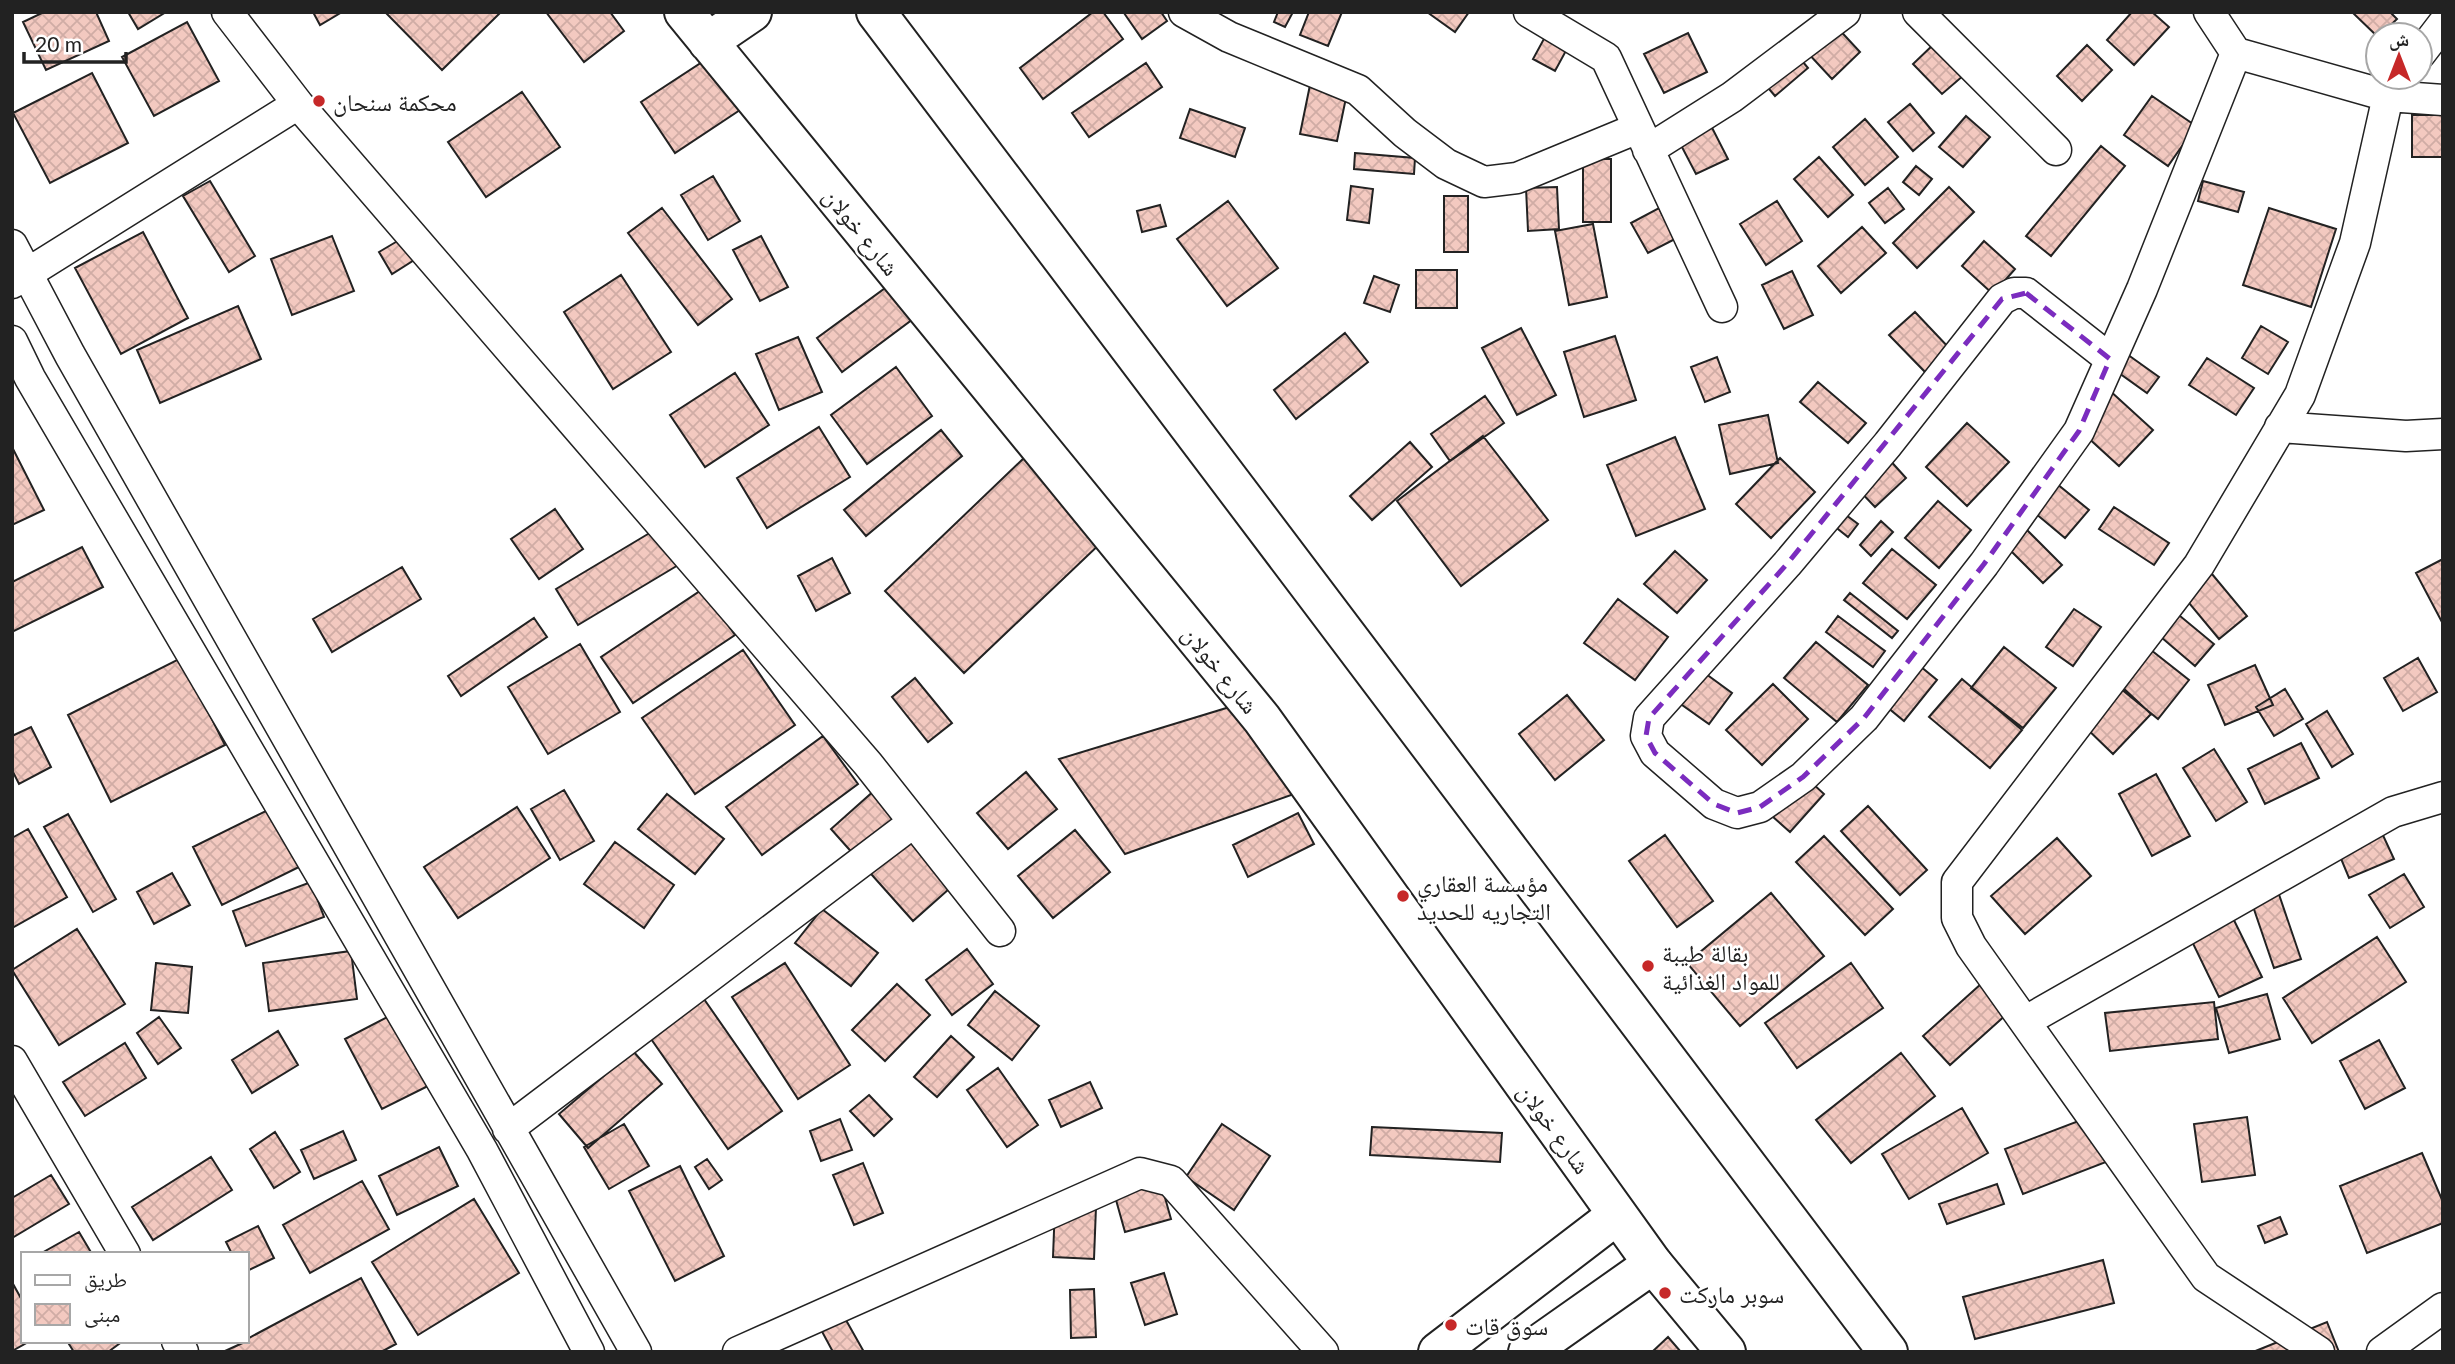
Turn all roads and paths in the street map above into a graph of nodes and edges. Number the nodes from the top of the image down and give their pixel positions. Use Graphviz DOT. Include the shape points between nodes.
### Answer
graph roads {
  1 [pos="227,12"];
  2 [pos="684,12"];
  3 [pos="752,12"];
  4 [pos="876,12"];
  5 [pos="1184,12"];
  6 [pos="1529,12"];
  7 [pos="1845,12"];
  8 [pos="1918,12"];
  9 [pos="2209,12"];
  10 [pos="708,43"];
  11 [pos="2236,53"];
  12 [pos="2364,80"];
  13 [pos="2394,91"];
  14 [pos="2410,91"];
  15 [pos="2443,100"];
  16 [pos="298,104"];
  17 [pos="1643,139"];
  18 [pos="2056,150"];
  19 [pos="12,245"];
  20 [pos="19,278"];
  21 [pos="1722,307"];
  22 [pos="12,341"];
  23 [pos="70,355"];
  24 [pos="2110,359"];
  25 [pos="21,382"];
  26 [pos="2280,427"];
  27 [pos="2443,434"];
  28 [pos="2443,797"];
  29 [pos="914,822"];
  30 [pos="1000,931"];
  31 [pos="2026,1021"];
  32 [pos="17,1080"];
  33 [pos="508,1129"];
  34 [pos="1617,1215"];
  35 [pos="124,1252"];
  36 [pos="1653,1264"];
  37 [pos="2443,1308"];
  38 [pos="589,1352"];
  39 [pos="636,1352"];
  40 [pos="738,1352"];
  41 [pos="1323,1352"];
  42 [pos="1438,1352"];
  43 [pos="1528,1352"];
  44 [pos="1726,1352"];
  45 [pos="1888,1352"];
  46 [pos="2319,1352"];
  47 [pos="2382,1352"];
  1 -- 16 [label="street"];
  2 -- 10 [label="main road, شارع خولان"];
  3 -- 10 [label="main road"];
  4 -- 45 [label="main road"];
  5 -- 17 [label="street" via="1229,37 1358,90 1446,164 1484,182 1517,178"];
  6 -- 17 [label="street" via="1606,58"];
  7 -- 17 [label="street" via="1732,97"];
  8 -- 18 [label="street"];
  9 -- 11 [label="street"];
  10 -- 34 [label="main road, شارع خولان" via="1262,719"];
  11 -- 12 [label="street"];
  11 -- 24 [label="street"];
  13 -- 26 [label="street" via="2355,243 2300,395"];
  14 -- 15 [label="street"];
  16 -- 20 [label="street"];
  16 -- 29 [label="street"];
  17 -- 21 [label="street"];
  19 -- 20 [label="street"];
  20 -- 23 [label="street"];
  22 -- 25 [label="street"];
  23 -- 25 [label="street"];
  23 -- 33 [label="street"];
  24 -- 24 [label="street" via="2079,431 1983,564 1864,718 1803,777 1760,807 1737,813 1714,804 1655,752 1646,736 1649,718 1804,544 2002,299 2026,293"];
  25 -- 38 [label="street" via="482,1150"];
  26 -- 27 [label="street" via="2406,436"];
  26 -- 31 [label="street" via="2199,565 1957,882 1957,918"];
  28 -- 31 [label="street" via="2393,812"];
  29 -- 30 [label="street"];
  29 -- 33 [label="street"];
  31 -- 46 [label="street" via="2206,1277"];
  32 -- 35 [label="street"];
  33 -- 39 [label="street"];
  34 -- 36 [label="main road, شارع خولان"];
  34 -- 42 [label="main road"];
  36 -- 43 [label="main road"];
  36 -- 44 [label="main road, شارع خولان"];
  37 -- 47 [label="street"];
  40 -- 41 [label="street" via="1140,1174 1171,1181"];
}
